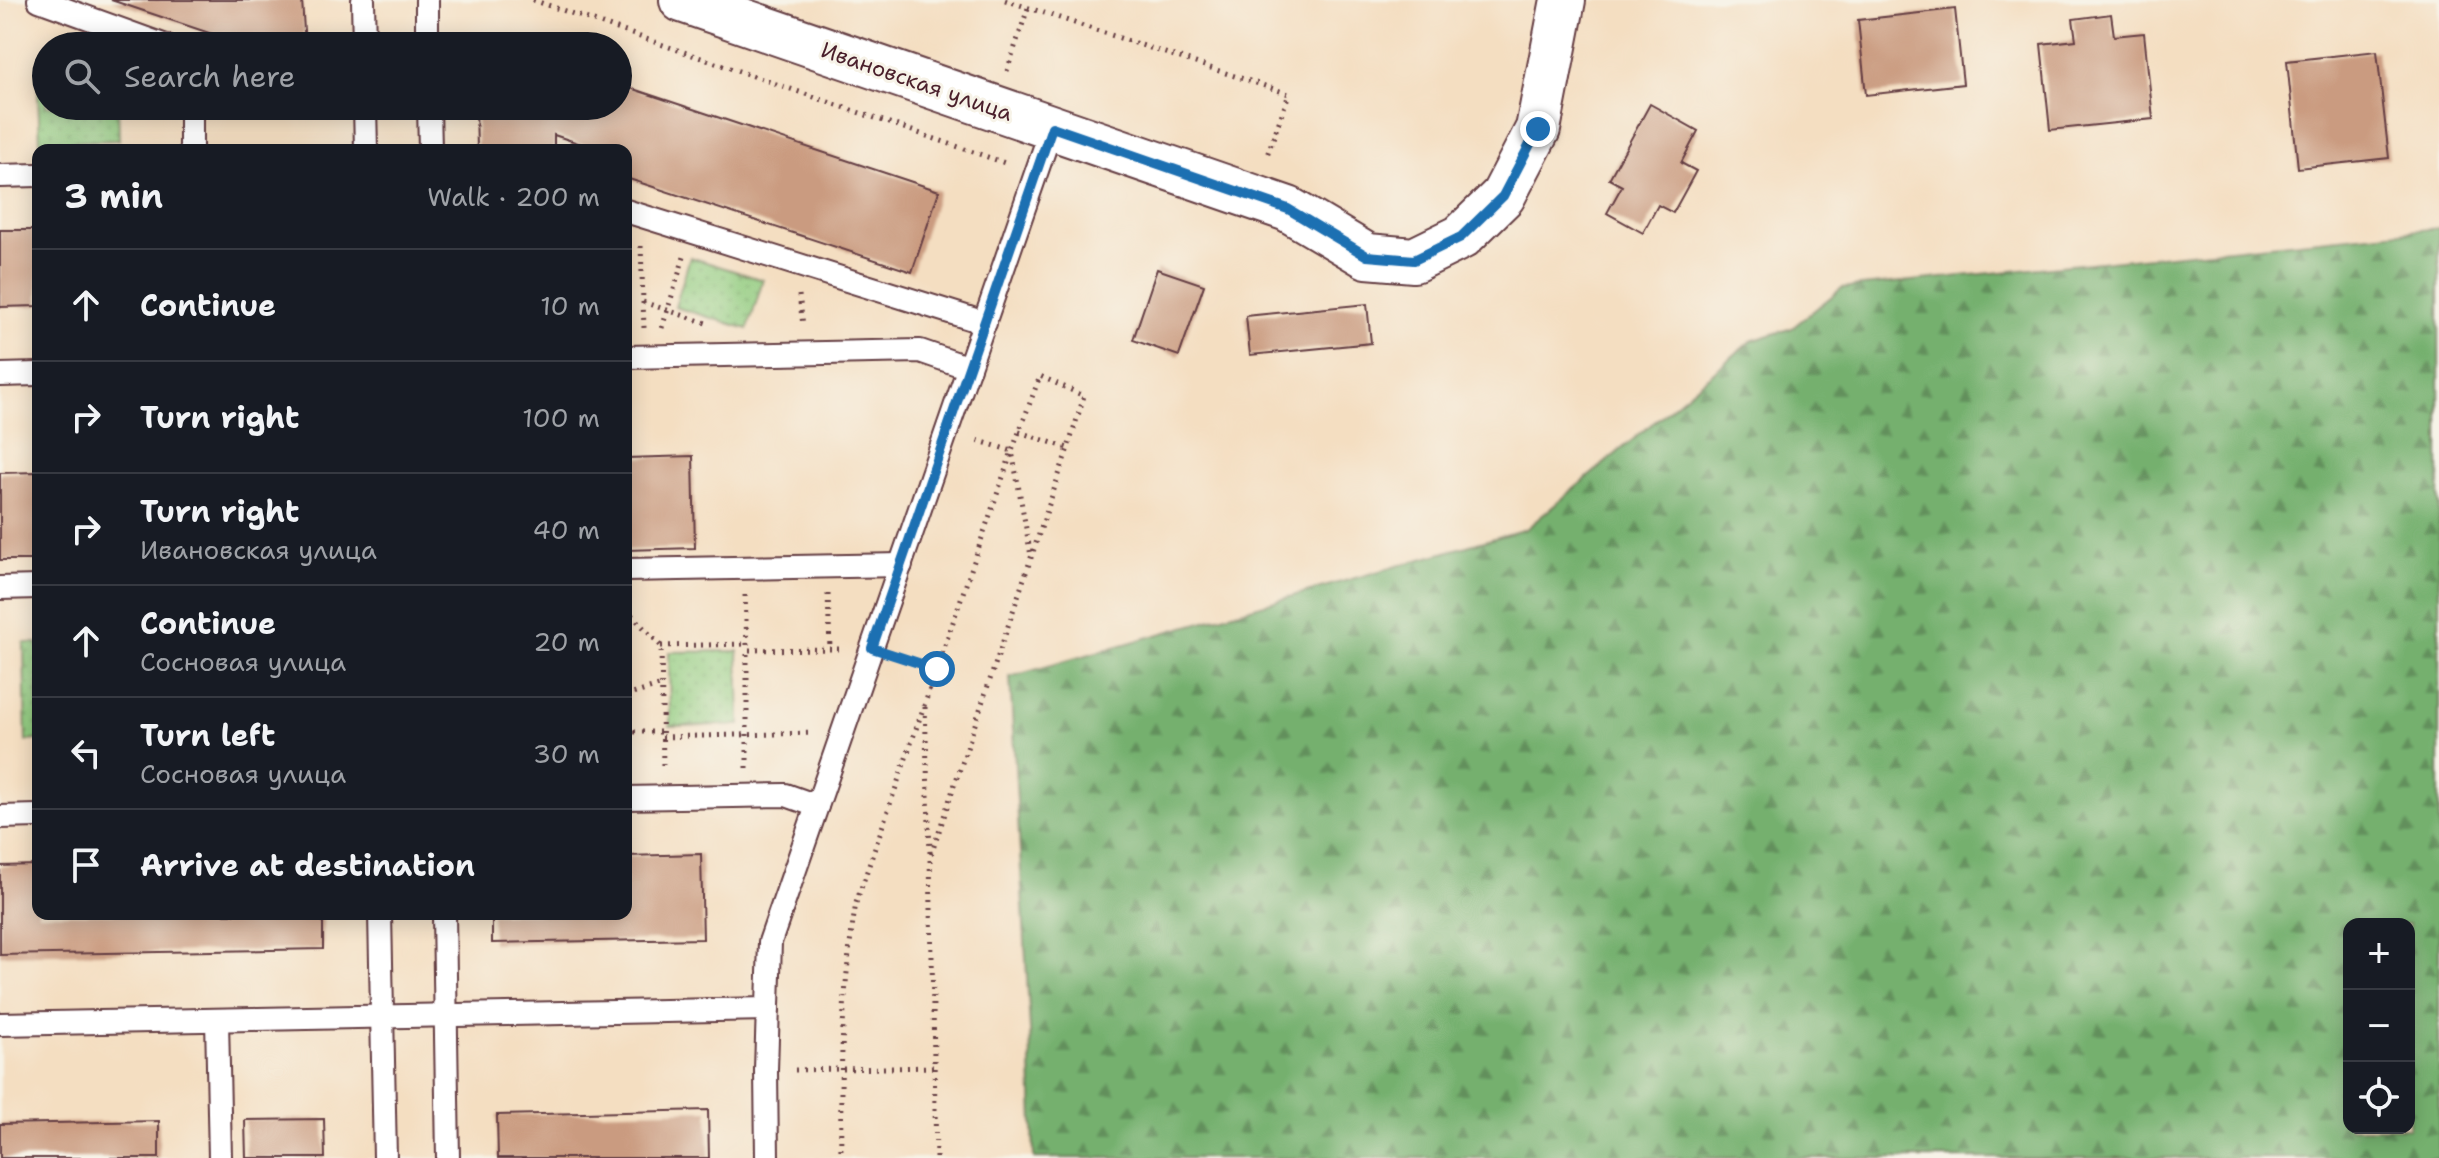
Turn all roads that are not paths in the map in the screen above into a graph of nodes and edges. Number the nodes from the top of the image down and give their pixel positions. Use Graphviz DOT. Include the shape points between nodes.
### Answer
graph roads {
  1 [pos="39,0"];
  2 [pos="363,0"];
  3 [pos="427,0"];
  4 [pos="682,0"];
  5 [pos="1563,0"];
  6 [pos="127,32"];
  7 [pos="364,32"];
  8 [pos="427,32"];
  9 [pos="191,120"];
  10 [pos="362,120"];
  11 [pos="429,120"];
  12 [pos="1052,127"];
  13 [pos="191,144"];
  14 [pos="365,144"];
  15 [pos="430,144"];
  16 [pos="32,175"];
  17 [pos="0,176"];
  18 [pos="633,213"];
  19 [pos="985,323"];
  20 [pos="643,357"];
  21 [pos="969,368"];
  22 [pos="32,374"];
  23 [pos="0,375"];
  24 [pos="901,565"];
  25 [pos="632,570"];
  26 [pos="32,587"];
  27 [pos="0,588"];
  28 [pos="632,798"];
  29 [pos="817,806"];
  30 [pos="32,816"];
  31 [pos="0,817"];
  32 [pos="380,920"];
  33 [pos="444,920"];
  34 [pos="768,1009"];
  35 [pos="446,1015"];
  36 [pos="382,1016"];
  37 [pos="217,1020"];
  38 [pos="0,1024"];
  39 [pos="220,1158"];
  40 [pos="385,1158"];
  41 [pos="448,1158"];
  42 [pos="767,1158"];
  1 -- 6 [label="lane"];
  2 -- 7 [label="lane"];
  3 -- 8 [label="lane"];
  4 -- 12 [label="street, Ивановская улица"];
  5 -- 12 [label="street, Ивановская улица" via="1538,129 1503,196 1461,237 1414,260 1367,256 1270,202"];
  9 -- 13 [label="lane"];
  10 -- 14 [label="lane"];
  11 -- 15 [label="lane"];
  12 -- 19 [label="lane"];
  16 -- 17 [label="lane"];
  18 -- 19 [label="lane"];
  19 -- 21 [label="lane"];
  20 -- 21 [label="lane" via="920,351"];
  21 -- 24 [label="lane"];
  22 -- 23 [label="lane"];
  24 -- 25 [label="lane"];
  24 -- 29 [label="lane"];
  26 -- 27 [label="lane"];
  28 -- 29 [label="lane" via="786,795"];
  29 -- 34 [label="lane" via="770,942"];
  30 -- 31 [label="lane"];
  32 -- 36 [label="lane"];
  33 -- 35 [label="lane"];
  34 -- 35 [label="lane"];
  34 -- 42 [label="lane"];
  35 -- 36 [label="lane"];
  35 -- 41 [label="lane"];
  36 -- 37 [label="lane"];
  36 -- 40 [label="lane"];
  37 -- 38 [label="lane"];
  37 -- 39 [label="lane"];
}
